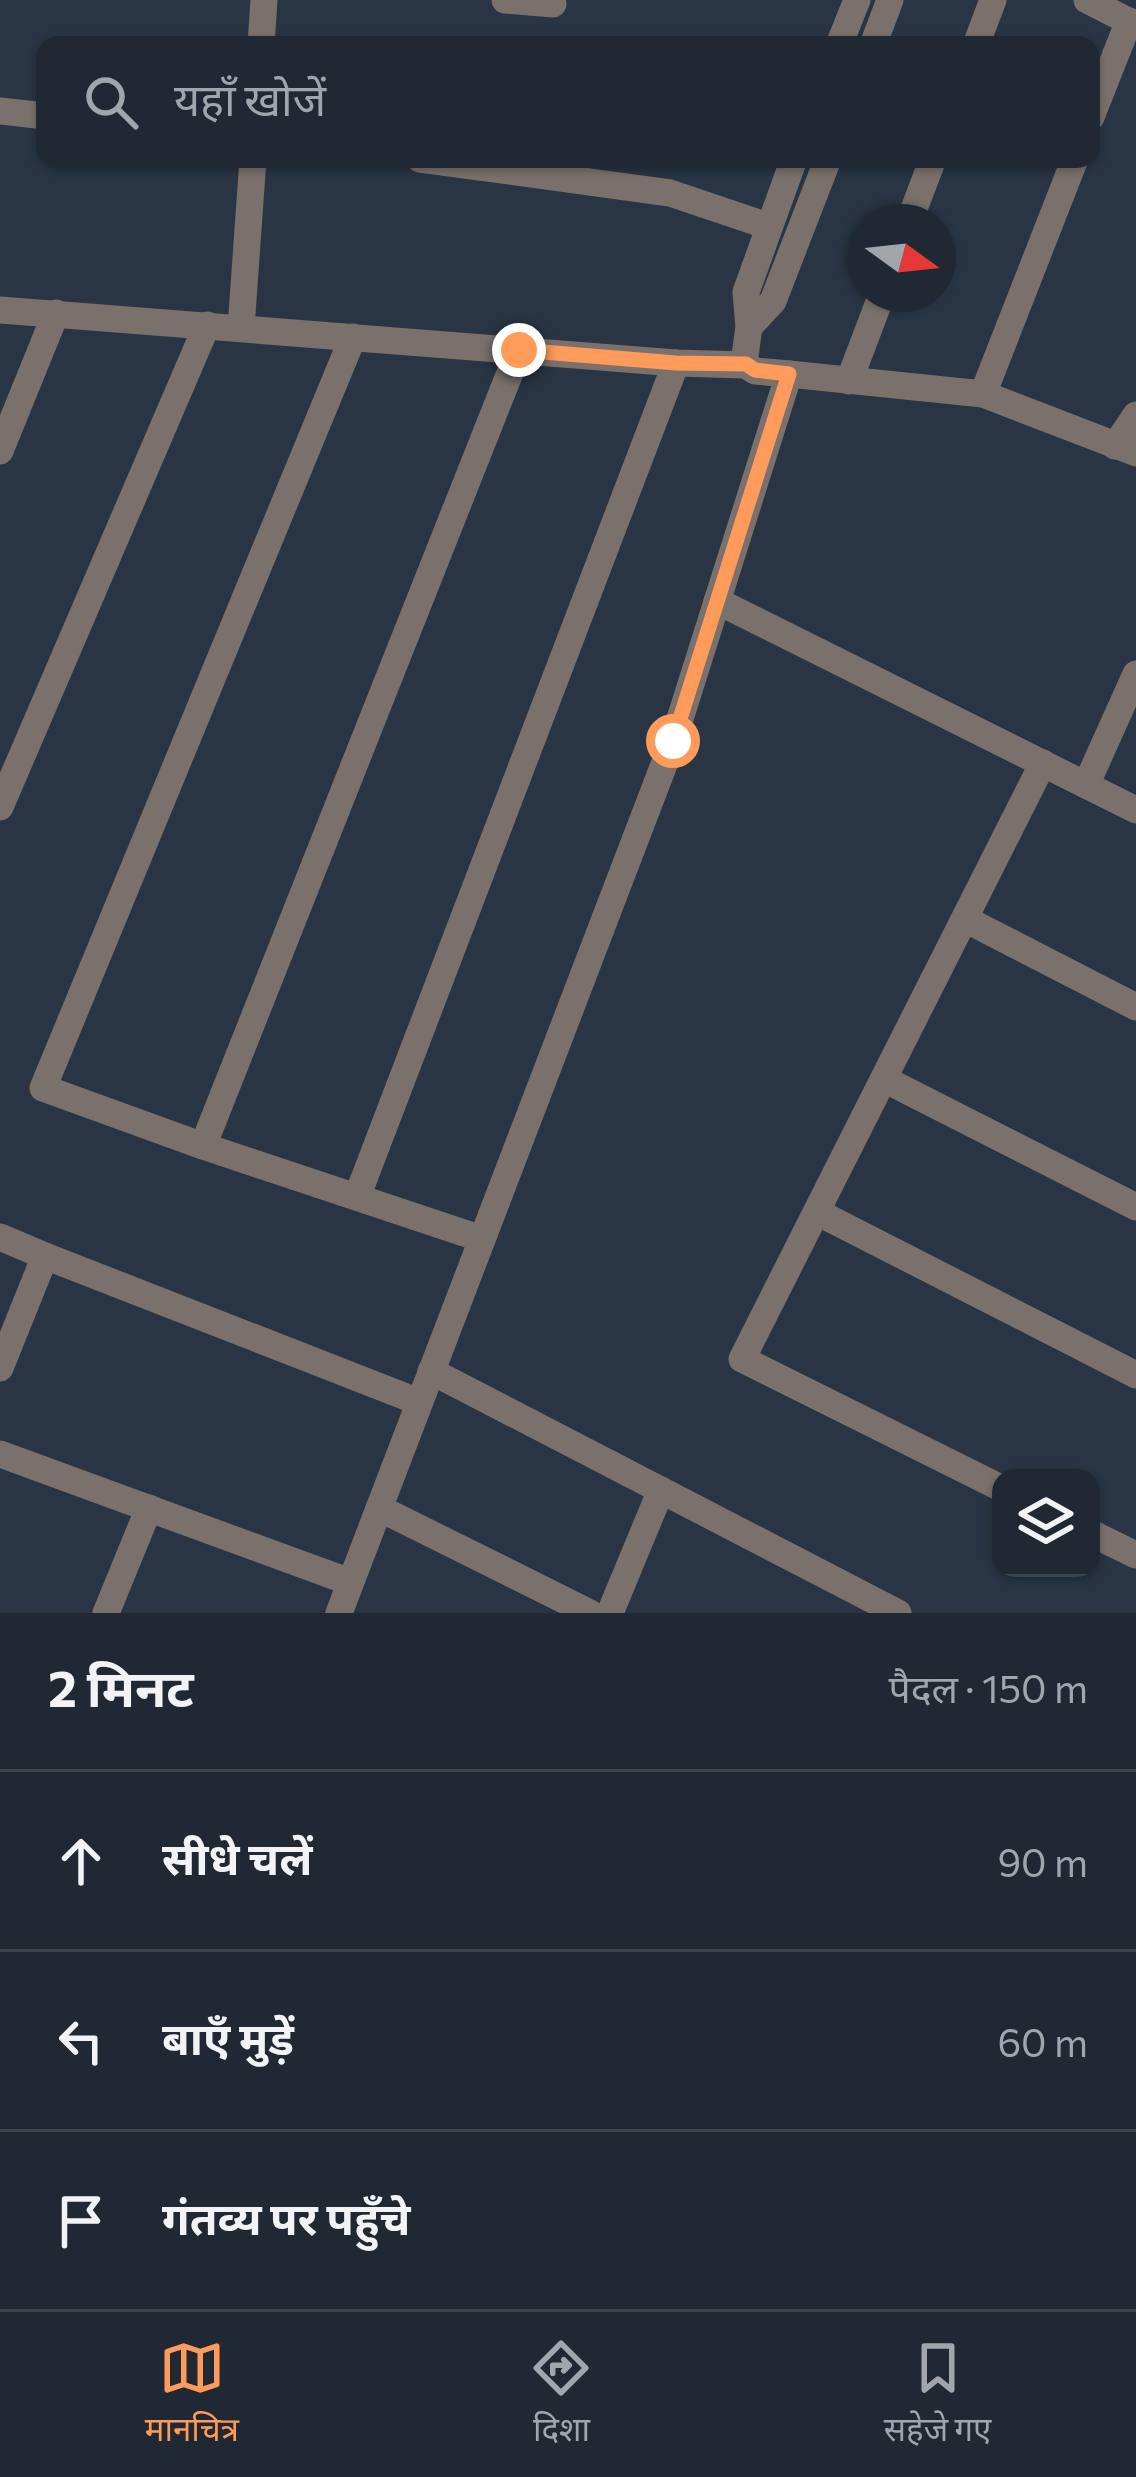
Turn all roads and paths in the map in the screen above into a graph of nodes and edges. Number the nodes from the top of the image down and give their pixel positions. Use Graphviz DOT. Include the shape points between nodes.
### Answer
graph roads {
  1 [pos="264,0"];
  2 [pos="506,0"];
  3 [pos="857,0"];
  4 [pos="890,0"];
  5 [pos="993,0"];
  6 [pos="1087,0"];
  7 [pos="553,4"];
  8 [pos="1132,23"];
  9 [pos="261,36"];
  10 [pos="843,36"];
  11 [pos="876,36"];
  12 [pos="979,36"];
  13 [pos="1100,96"];
  14 [pos="0,112"];
  15 [pos="36,115"];
  16 [pos="252,168"];
  17 [pos="484,168"];
  18 [pos="791,168"];
  19 [pos="825,168"];
  20 [pos="930,168"];
  21 [pos="1071,168"];
  22 [pos="916,204"];
  23 [pos="768,226"];
  24 [pos="0,310"];
  25 [pos="874,312"];
  26 [pos="56,313"];
  27 [pos="207,325"];
  28 [pos="749,327"];
  29 [pos="241,328"];
  30 [pos="353,337"];
  31 [pos="519,350"];
  32 [pos="676,363"];
  33 [pos="746,364"];
  34 [pos="789,374"];
  35 [pos="849,381"];
  36 [pos="983,394"];
  37 [pos="1136,415"];
  38 [pos="1126,449"];
  39 [pos="0,452"];
  40 [pos="717,601"];
  41 [pos="1136,674"];
  42 [pos="1043,763"];
  43 [pos="1086,785"];
  44 [pos="0,807"];
  45 [pos="1136,810"];
  46 [pos="965,919"];
  47 [pos="1136,1006"];
  48 [pos="884,1079"];
  49 [pos="202,1146"];
  50 [pos="357,1197"];
  51 [pos="1136,1208"];
  52 [pos="817,1212"];
  53 [pos="0,1237"];
  54 [pos="482,1239"];
  55 [pos="45,1256"];
  56 [pos="0,1368"];
  57 [pos="431,1371"];
  58 [pos="1136,1375"];
  59 [pos="419,1402"];
  60 [pos="0,1454"];
  61 [pos="992,1484"];
  62 [pos="662,1490"];
  63 [pos="149,1508"];
  64 [pos="379,1508"];
  65 [pos="1100,1538"];
  66 [pos="1136,1556"];
  67 [pos="350,1582"];
  68 [pos="106,1613"];
  69 [pos="339,1613"];
  70 [pos="590,1613"];
  71 [pos="610,1613"];
  72 [pos="898,1613"];
  1 -- 9 [label="street"];
  2 -- 7 [label="street"];
  3 -- 10 [label="street"];
  4 -- 11 [label="street"];
  5 -- 12 [label="street"];
  6 -- 8 [label="street"];
  8 -- 13 [label="street"];
  14 -- 15 [label="street"];
  16 -- 29 [label="street"];
  17 -- 23 [label="street" via="670,194"];
  18 -- 23 [label="street"];
  19 -- 28 [label="street" via="773,301"];
  20 -- 22 [label="street"];
  21 -- 36 [label="street"];
  23 -- 28 [label="street" via="746,292"];
  24 -- 26 [label="street"];
  25 -- 35 [label="street"];
  26 -- 27 [label="street"];
  26 -- 39 [label="street"];
  27 -- 29 [label="street"];
  27 -- 44 [label="street"];
  28 -- 33 [label="street"];
  29 -- 30 [label="street"];
  30 -- 31 [label="street"];
  30 -- 49 [label="street" via="43,1088"];
  31 -- 32 [label="street"];
  31 -- 49 [label="street"];
  32 -- 33 [label="street"];
  32 -- 50 [label="street"];
  33 -- 34 [label="street"];
  34 -- 35 [label="street"];
  34 -- 40 [label="street"];
  35 -- 36 [label="street"];
  36 -- 38 [label="street"];
  37 -- 38 [label="street"];
  40 -- 42 [label="street"];
  40 -- 54 [label="street" via="673,741"];
  41 -- 43 [label="street"];
  42 -- 43 [label="street"];
  42 -- 46 [label="street"];
  43 -- 45 [label="street"];
  46 -- 47 [label="street"];
  46 -- 48 [label="street"];
  48 -- 51 [label="street"];
  48 -- 52 [label="street"];
  49 -- 50 [label="street"];
  50 -- 54 [label="street"];
  52 -- 58 [label="street"];
  52 -- 61 [label="street" via="742,1359"];
  53 -- 55 [label="street"];
  54 -- 57 [label="street"];
  55 -- 56 [label="street"];
  55 -- 59 [label="street"];
  57 -- 59 [label="street"];
  57 -- 62 [label="street"];
  59 -- 64 [label="street"];
  60 -- 63 [label="street"];
  62 -- 71 [label="street"];
  62 -- 72 [label="street"];
  63 -- 67 [label="street"];
  63 -- 68 [label="street"];
  64 -- 67 [label="street"];
  64 -- 70 [label="street"];
  65 -- 66 [label="street"];
  67 -- 69 [label="street"];
}
